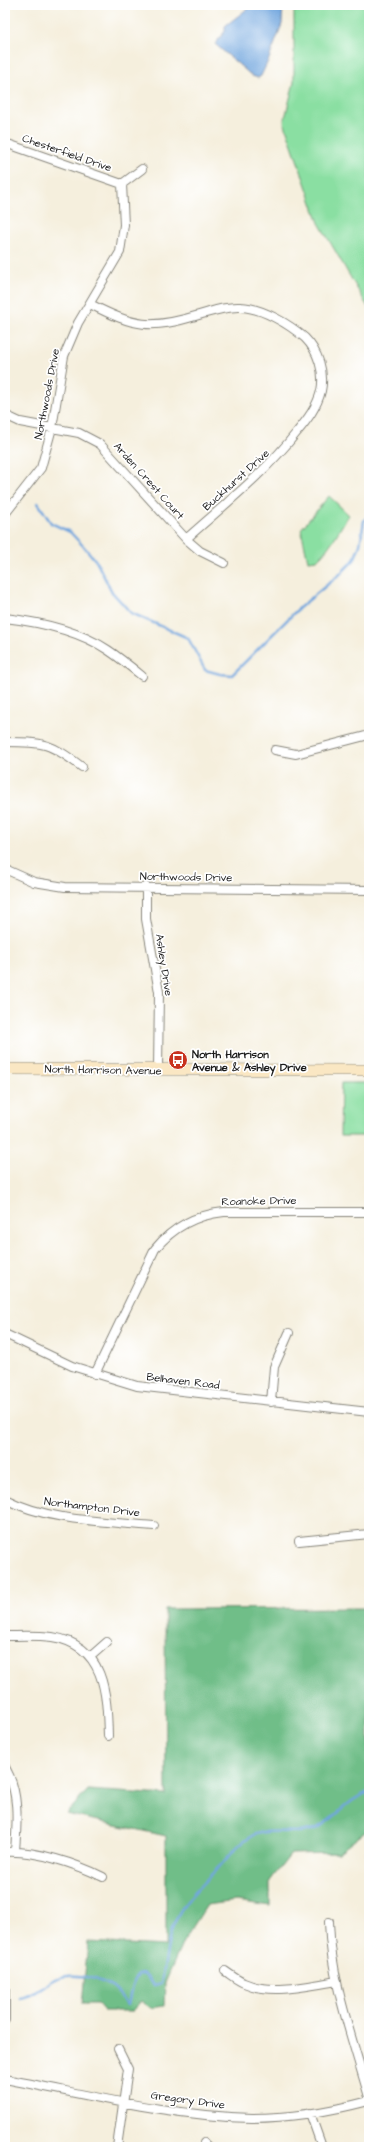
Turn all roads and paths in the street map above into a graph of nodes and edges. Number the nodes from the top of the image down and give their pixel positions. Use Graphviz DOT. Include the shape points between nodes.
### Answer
graph roads {
  1 [pos="5,143"];
  2 [pos="142,169"];
  3 [pos="122,184"];
  4 [pos="90,304"];
  5 [pos="5,415"];
  6 [pos="52,428"];
  7 [pos="5,514"];
  8 [pos="186,539"];
  9 [pos="224,563"];
  10 [pos="5,618"];
  11 [pos="142,676"];
  12 [pos="369,735"];
  13 [pos="5,742"];
  14 [pos="275,750"];
  15 [pos="82,767"];
  16 [pos="5,869"];
  17 [pos="146,887"];
  18 [pos="369,890"];
  19 [pos="5,1069"];
  20 [pos="158,1070"];
  21 [pos="369,1070"];
  22 [pos="369,1212"];
  23 [pos="289,1333"];
  24 [pos="5,1334"];
  25 [pos="96,1374"];
  26 [pos="271,1402"];
  27 [pos="369,1412"];
  28 [pos="5,1499"];
  29 [pos="154,1526"];
  30 [pos="369,1534"];
  31 [pos="299,1540"];
  32 [pos="5,1636"];
  33 [pos="107,1642"];
  34 [pos="90,1658"];
  35 [pos="108,1736"];
  36 [pos="5,1767"];
  37 [pos="15,1851"];
  38 [pos="5,1852"];
  39 [pos="103,1877"];
  40 [pos="329,1922"];
  41 [pos="225,1971"];
  42 [pos="337,1981"];
  43 [pos="5,1982"];
  44 [pos="5,2020"];
  45 [pos="118,2048"];
  46 [pos="5,2079"];
  47 [pos="369,2097"];
  48 [pos="124,2101"];
  49 [pos="369,2101"];
  50 [pos="310,2113"];
  51 [pos="117,2147"];
  52 [pos="322,2147"];
  1 -- 3 [label="street, Chesterfield Drive"];
  2 -- 3 [label="street"];
  3 -- 4 [label="street, Northwoods Drive" via="124,225 120,252"];
  4 -- 6 [label="street, Northwoods Drive" via="64,356"];
  4 -- 8 [label="street, Buckhurst Drive" via="125,320 151,325 172,323 226,308 250,308 276,319 300,334 313,349 320,363 321,390 316,406 307,420 271,464"];
  5 -- 6 [label="street, Arden Crest Court" via="20,422"];
  6 -- 7 [label="street, Northwoods Drive" via="41,468"];
  6 -- 8 [label="street, Arden Crest Court" via="79,433 100,444"];
  8 -- 9 [label="street, Arden Crest Court" via="200,551"];
  10 -- 11 [label="street" via="49,626 78,636 107,649"];
  12 -- 14 [label="street" via="296,754"];
  13 -- 15 [label="street" via="29,742 52,746"];
  16 -- 17 [label="street, Northwoods Drive" via="34,882 52,886"];
  17 -- 18 [label="street, Northwoods Drive"];
  17 -- 20 [label="street, Ashley Drive" via="146,919 159,992"];
  19 -- 20 [label="main road, North Harrison Avenue"];
  20 -- 21 [label="main road, North Harrison Avenue"];
  22 -- 25 [label="street, Roanoke Drive" via="224,1212 181,1225 163,1239 155,1250"];
  23 -- 26 [label="street" via="274,1367"];
  24 -- 25 [label="street, Belhaven Road"];
  25 -- 26 [label="street, Belhaven Road" via="158,1390"];
  26 -- 27 [label="street, Belhaven Road"];
  28 -- 29 [label="street, Northampton Drive" via="31,1510 55,1516"];
  30 -- 31 [label="street"];
  32 -- 34 [label="street" via="44,1636 60,1639 82,1650"];
  33 -- 34 [label="street"];
  34 -- 35 [label="street" via="98,1668 105,1687"];
  36 -- 37 [label="street" via="15,1797"];
  37 -- 38 [label="street"];
  37 -- 39 [label="street" via="62,1862"];
  40 -- 42 [label="street"];
  41 -- 42 [label="street" via="243,1983 266,1988 306,1987"];
  42 -- 47 [label="street"];
  43 -- 44 [label="street"];
  45 -- 48 [label="street" via="128,2070"];
  46 -- 48 [label="street, Gregory Drive"];
  48 -- 50 [label="street, Gregory Drive" via="190,2113 253,2118"];
  48 -- 51 [label="street"];
  49 -- 50 [label="street, Gregory Drive"];
  50 -- 52 [label="street" via="317,2139"];
}
